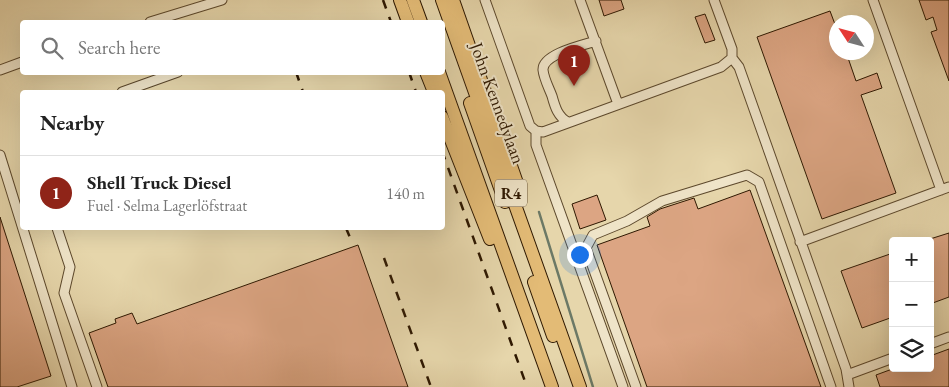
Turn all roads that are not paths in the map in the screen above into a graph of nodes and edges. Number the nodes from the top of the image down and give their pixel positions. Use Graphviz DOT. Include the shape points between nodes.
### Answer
graph roads {
  1 [pos="222,0"];
  2 [pos="400,0"];
  3 [pos="413,0"];
  4 [pos="433,0"];
  5 [pos="442,0"];
  6 [pos="453,0"];
  7 [pos="485,0"];
  8 [pos="580,0"];
  9 [pos="714,0"];
  10 [pos="873,0"];
  11 [pos="157,20"];
  12 [pos="407,20"];
  13 [pos="420,20"];
  14 [pos="440,20"];
  15 [pos="445,32"];
  16 [pos="596,41"];
  17 [pos="732,58"];
  18 [pos="20,63"];
  19 [pos="0,70"];
  20 [pos="170,75"];
  21 [pos="427,75"];
  22 [pos="440,75"];
  23 [pos="128,90"];
  24 [pos="433,90"];
  25 [pos="618,104"];
  26 [pos="568,122"];
  27 [pos="445,125"];
  28 [pos="536,131"];
  29 [pos="0,154"];
  30 [pos="945,189"];
  31 [pos="19,206"];
  32 [pos="26,230"];
  33 [pos="58,230"];
  34 [pos="800,242"];
  35 [pos="528,321"];
  36 [pos="949,337"];
  37 [pos="934,343"];
  38 [pos="889,359"];
  39 [pos="847,375"];
  40 [pos="72,387"];
  41 [pos="97,387"];
  42 [pos="552,387"];
  43 [pos="577,387"];
  44 [pos="623,387"];
  45 [pos="636,387"];
  46 [pos="831,387"];
  47 [pos="849,387"];
  1 -- 11 [label="street"];
  2 -- 12 [label="highway"];
  3 -- 13 [label="highway"];
  4 -- 14 [label="highway, John Kennedylaan / R4"];
  5 -- 43 [label="highway, John Kennedylaan / R4"];
  6 -- 43 [label="highway" via="514,176"];
  7 -- 28 [label="street" via="530,126"];
  8 -- 16 [label="street"];
  9 -- 17 [label="street"];
  10 -- 30 [label="street"];
  15 -- 43 [label="highway, John Kennedylaan / R4"];
  16 -- 25 [label="street"];
  16 -- 26 [label="street" via="552,56 544,63 543,69 559,115"];
  17 -- 25 [label="street" via="721,67"];
  17 -- 34 [label="street" via="739,67"];
  18 -- 19 [label="street"];
  20 -- 23 [label="street"];
  21 -- 24 [label="highway"];
  22 -- 35 [label="highway, R4"];
  25 -- 26 [label="street"];
  26 -- 28 [label="street" via="543,132"];
  27 -- 35 [label="highway, R4"];
  28 -- 44 [label="street" via="536,144"];
  29 -- 31 [label="street"];
  30 -- 34 [label="street"];
  32 -- 40 [label="street"];
  33 -- 41 [label="street" via="70,267 64,293"];
  34 -- 39 [label="street"];
  35 -- 42 [label="highway, R4"];
  36 -- 37 [label="street"];
  38 -- 39 [label="street"];
  39 -- 47 [label="street"];
  45 -- 46 [label="street" via="586,248 593,235 662,201 747,175 759,182"];
}
